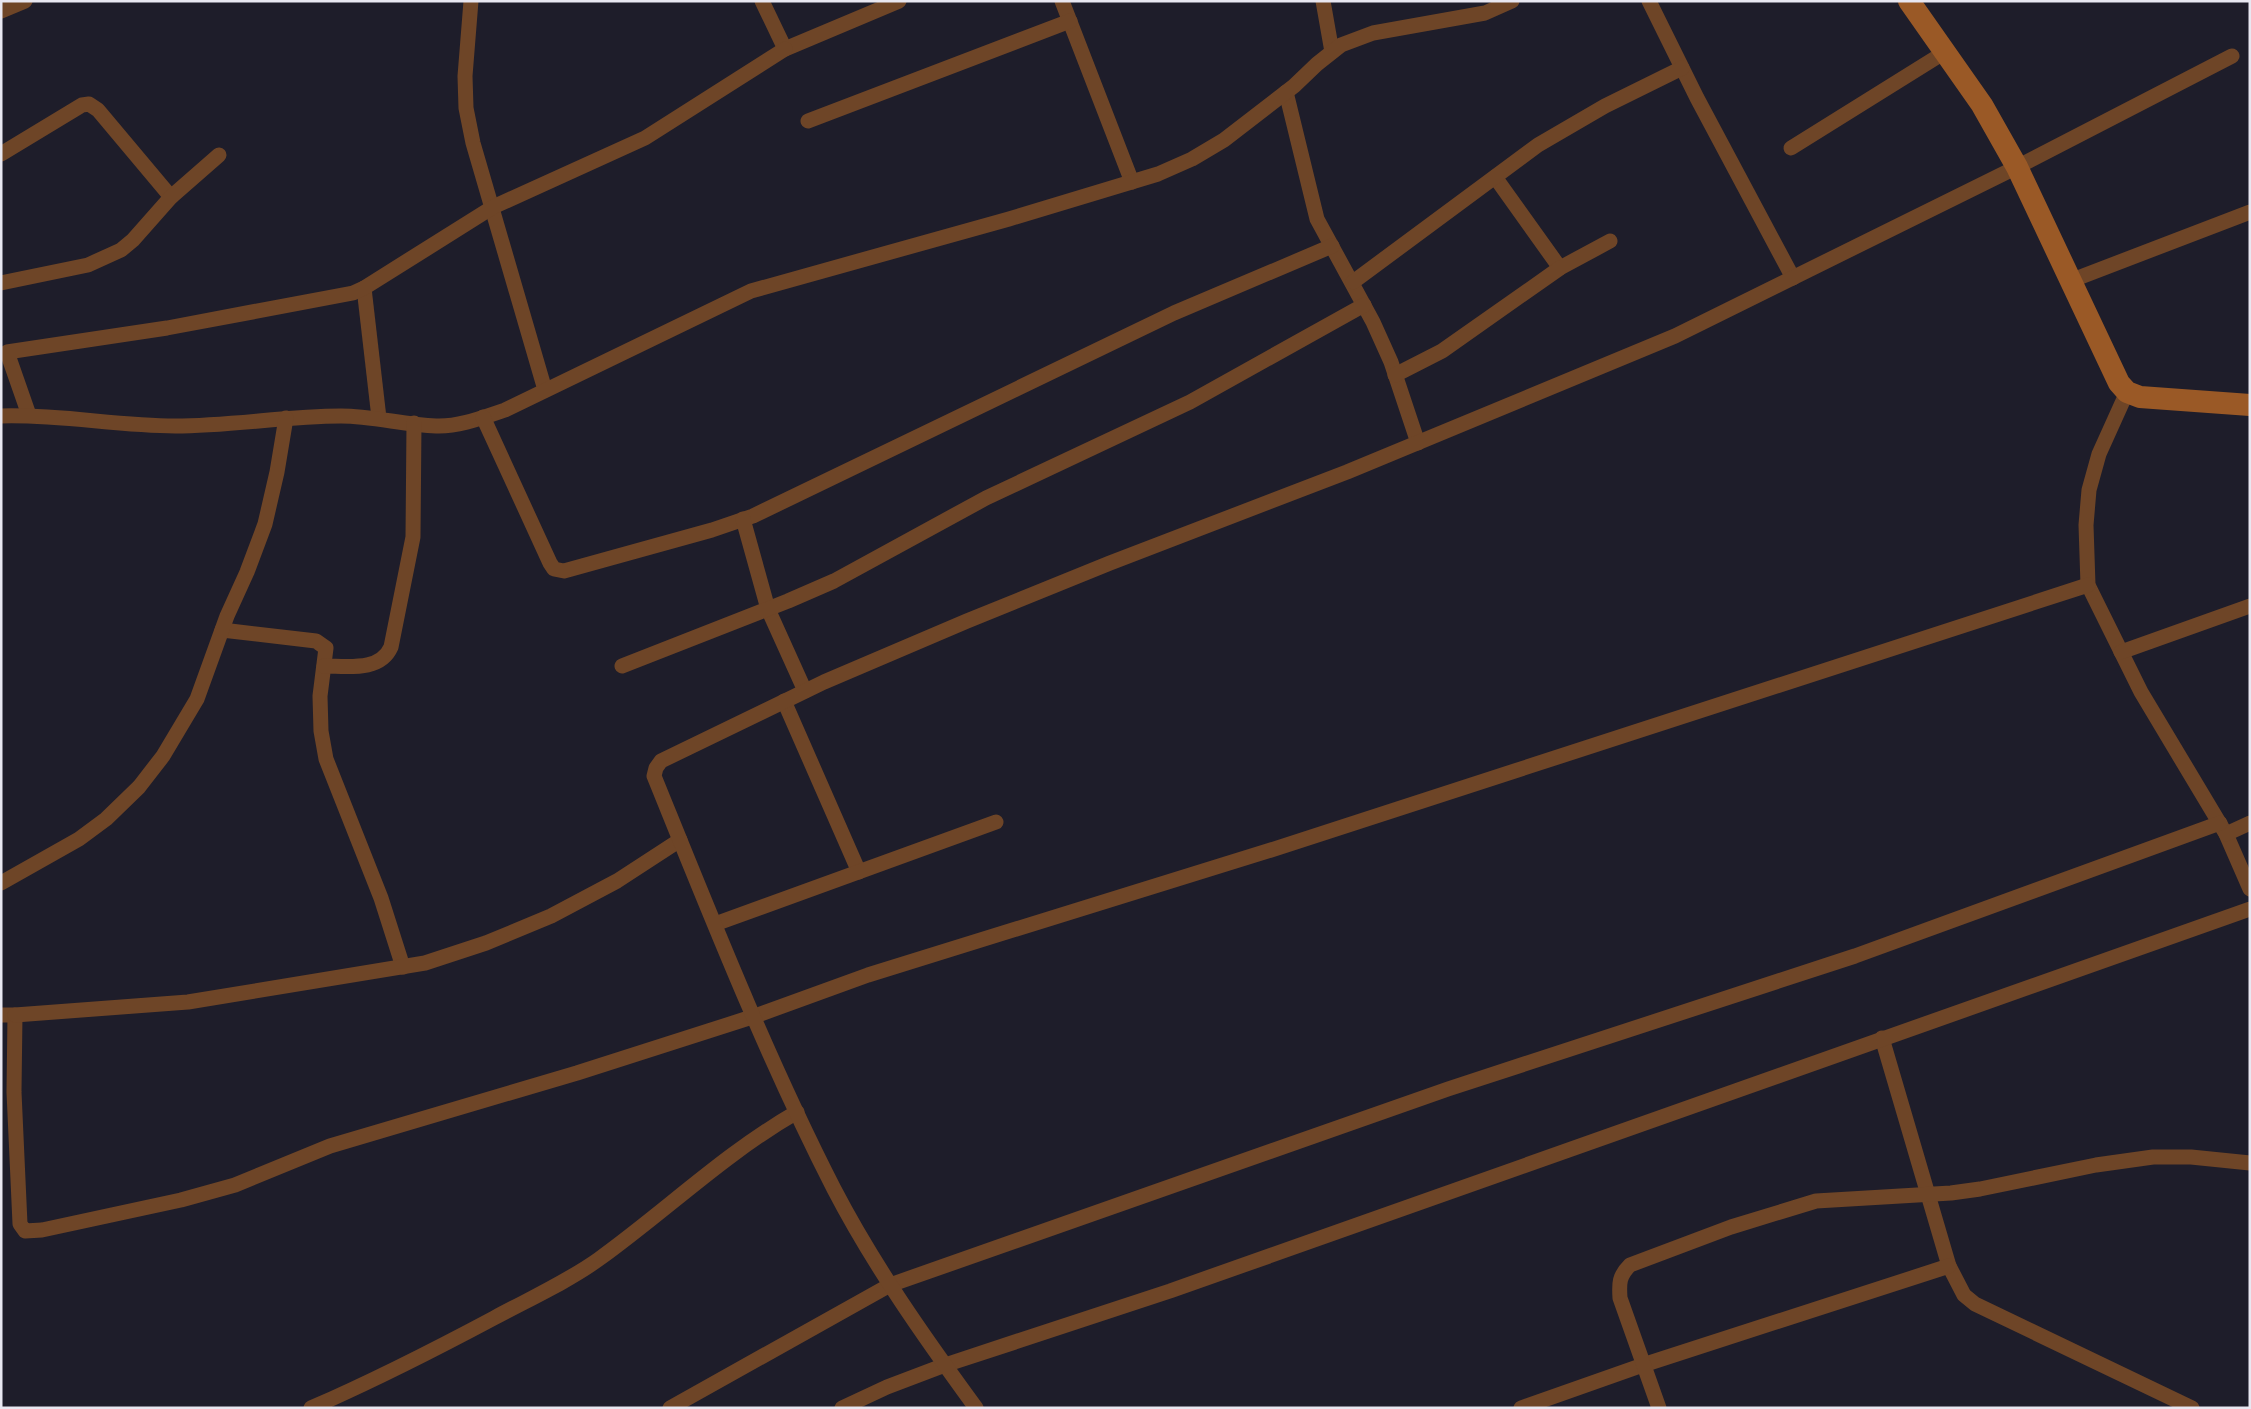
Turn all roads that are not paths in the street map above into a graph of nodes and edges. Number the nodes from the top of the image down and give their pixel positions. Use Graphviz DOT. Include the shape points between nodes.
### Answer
graph roads {
  1 [pos="25,1"];
  2 [pos="471,1"];
  3 [pos="762,1"];
  4 [pos="899,1"];
  5 [pos="1062,1"];
  6 [pos="1323,1"];
  7 [pos="1512,1"];
  8 [pos="1649,1"];
  9 [pos="1909,1"];
  10 [pos="1,11"];
  11 [pos="1070,21"];
  12 [pos="785,49"];
  13 [pos="1332,52"];
  14 [pos="1945,52"];
  15 [pos="2232,56"];
  16 [pos="1682,68"];
  17 [pos="1286,92"];
  18 [pos="808,121"];
  19 [pos="1791,148"];
  20 [pos="1,154"];
  21 [pos="219,156"];
  22 [pos="2017,167"];
  23 [pos="1495,177"];
  24 [pos="1132,182"];
  25 [pos="171,197"];
  26 [pos="493,207"];
  27 [pos="2250,212"];
  28 [pos="1610,241"];
  29 [pos="1332,246"];
  30 [pos="1560,268"];
  31 [pos="1793,278"];
  32 [pos="2070,281"];
  33 [pos="1353,282"];
  34 [pos="1,283"];
  35 [pos="364,288"];
  36 [pos="1364,305"];
  37 [pos="4,346"];
  38 [pos="1395,376"];
  39 [pos="545,390"];
  40 [pos="2127,392"];
  41 [pos="2250,405"];
  42 [pos="29,415"];
  43 [pos="1,416"];
  44 [pos="483,417"];
  45 [pos="286,418"];
  46 [pos="379,418"];
  47 [pos="414,423"];
  48 [pos="1418,444"];
  49 [pos="743,519"];
  50 [pos="2088,585"];
  51 [pos="2250,606"];
  52 [pos="768,609"];
  53 [pos="222,630"];
  54 [pos="2121,652"];
  55 [pos="324,666"];
  56 [pos="622,666"];
  57 [pos="805,691"];
  58 [pos="784,701"];
  59 [pos="996,822"];
  60 [pos="2250,823"];
  61 [pos="2223,828"];
  62 [pos="680,840"];
  63 [pos="858,872"];
  64 [pos="1,883"];
  65 [pos="2250,889"];
  66 [pos="2250,909"];
  67 [pos="715,924"];
  68 [pos="403,967"];
  69 [pos="8,1015"];
  70 [pos="755,1016"];
  71 [pos="1882,1038"];
  72 [pos="797,1112"];
  73 [pos="2250,1163"];
  74 [pos="1929,1194"];
  75 [pos="1949,1266"];
  76 [pos="890,1285"];
  77 [pos="945,1365"];
  78 [pos="1643,1365"];
  79 [pos="311,1408"];
  80 [pos="670,1408"];
  81 [pos="842,1408"];
  82 [pos="976,1408"];
  83 [pos="1520,1408"];
  84 [pos="1659,1408"];
  85 [pos="2192,1408"];
  1 -- 10 [label="street"];
  2 -- 26 [label="street" via="466,108 472,142"];
  3 -- 12 [label="street"];
  4 -- 12 [label="street"];
  5 -- 11 [label="street"];
  6 -- 13 [label="street"];
  7 -- 13 [label="street" via="1485,12 1373,33 1341,45"];
  8 -- 16 [label="street"];
  9 -- 14 [label="street"];
  11 -- 18 [label="street"];
  11 -- 24 [label="street"];
  12 -- 26 [label="street" via="645,138"];
  13 -- 17 [label="street"];
  14 -- 19 [label="street"];
  14 -- 22 [label="street" via="1982,104"];
  15 -- 22 [label="street"];
  16 -- 23 [label="street" via="1575,122"];
  16 -- 31 [label="street"];
  17 -- 24 [label="street" via="1224,140 1192,160"];
  17 -- 29 [label="street" via="1317,218"];
  20 -- 25 [label="street" via="82,105 89,104 98,110"];
  21 -- 25 [label="street"];
  22 -- 31 [label="street"];
  22 -- 32 [label="street"];
  23 -- 30 [label="street"];
  23 -- 33 [label="street"];
  24 -- 39 [label="street" via="751,291"];
  25 -- 34 [label="street" via="133,240 107,258 65,272"];
  26 -- 35 [label="street"];
  26 -- 39 [label="street"];
  27 -- 32 [label="street"];
  28 -- 30 [label="street"];
  29 -- 33 [label="street"];
  29 -- 49 [label="street" via="1174,313 964,412 794,498"];
  30 -- 38 [label="street" via="1464,337"];
  31 -- 48 [label="street" via="1675,336"];
  32 -- 40 [label="street" via="2119,383"];
  33 -- 36 [label="street"];
  35 -- 37 [label="street" via="353,293 167,328"];
  35 -- 46 [label="street"];
  36 -- 38 [label="street"];
  36 -- 52 [label="street" via="1190,402 986,498 834,581"];
  37 -- 42 [label="street"];
  38 -- 48 [label="street"];
  39 -- 44 [label="street"];
  40 -- 41 [label="street" via="2140,396"];
  40 -- 50 [label="street" via="2099,454 2089,490 2086,525"];
  42 -- 43 [label="street"];
  42 -- 45 [label="street" via="176,426"];
  44 -- 47 [label="street" via="437,426"];
  44 -- 49 [label="street" via="554,569 564,571 585,566"];
  45 -- 46 [label="street"];
  45 -- 53 [label="street" via="265,524"];
  46 -- 47 [label="street"];
  47 -- 55 [label="street" via="413,537 391,647 376,664"];
  48 -- 57 [label="street" via="1110,563"];
  49 -- 52 [label="street"];
  50 -- 54 [label="street"];
  50 -- 70 [label="street" via="1271,850 868,975"];
  51 -- 54 [label="street"];
  52 -- 56 [label="street"];
  52 -- 57 [label="street"];
  53 -- 55 [label="street" via="316,641 326,648"];
  53 -- 64 [label="street" via="198,699 163,756 139,787 106,819 79,839"];
  54 -- 61 [label="street" via="2141,692"];
  55 -- 68 [label="street" via="320,696 326,759"];
  57 -- 58 [label="street"];
  58 -- 62 [label="street" via="661,761 654,776"];
  58 -- 63 [label="street"];
  59 -- 63 [label="street"];
  60 -- 61 [label="street"];
  61 -- 65 [label="street"];
  61 -- 76 [label="street" via="1855,956 1448,1089"];
  62 -- 67 [label="street"];
  62 -- 68 [label="street" via="617,881 551,916 486,944"];
  63 -- 67 [label="street"];
  66 -- 71 [label="street"];
  67 -- 70 [label="street"];
  68 -- 69 [label="street" via="188,1002"];
  69 -- 70 [label="street" via="18,1213 25,1231 181,1200 235,1185 330,1146"];
  70 -- 72 [label="street"];
  71 -- 74 [label="street"];
  71 -- 77 [label="street" via="1179,1288"];
  72 -- 76 [label="street" via="835,1190"];
  72 -- 79 [label="street" via="716,1166 598,1259 559,1284 455,1339"];
  73 -- 74 [label="street" via="2153,1157 2096,1165 1980,1189"];
  74 -- 75 [label="street"];
  74 -- 78 [label="street" via="1816,1201 1731,1227 1630,1265 1622,1273 1620,1298"];
  75 -- 78 [label="street"];
  75 -- 85 [label="street" via="1964,1295 1975,1304"];
  76 -- 77 [label="street"];
  76 -- 80 [label="street"];
  77 -- 81 [label="street"];
  77 -- 82 [label="street"];
  78 -- 83 [label="street"];
  78 -- 84 [label="street"];
}
